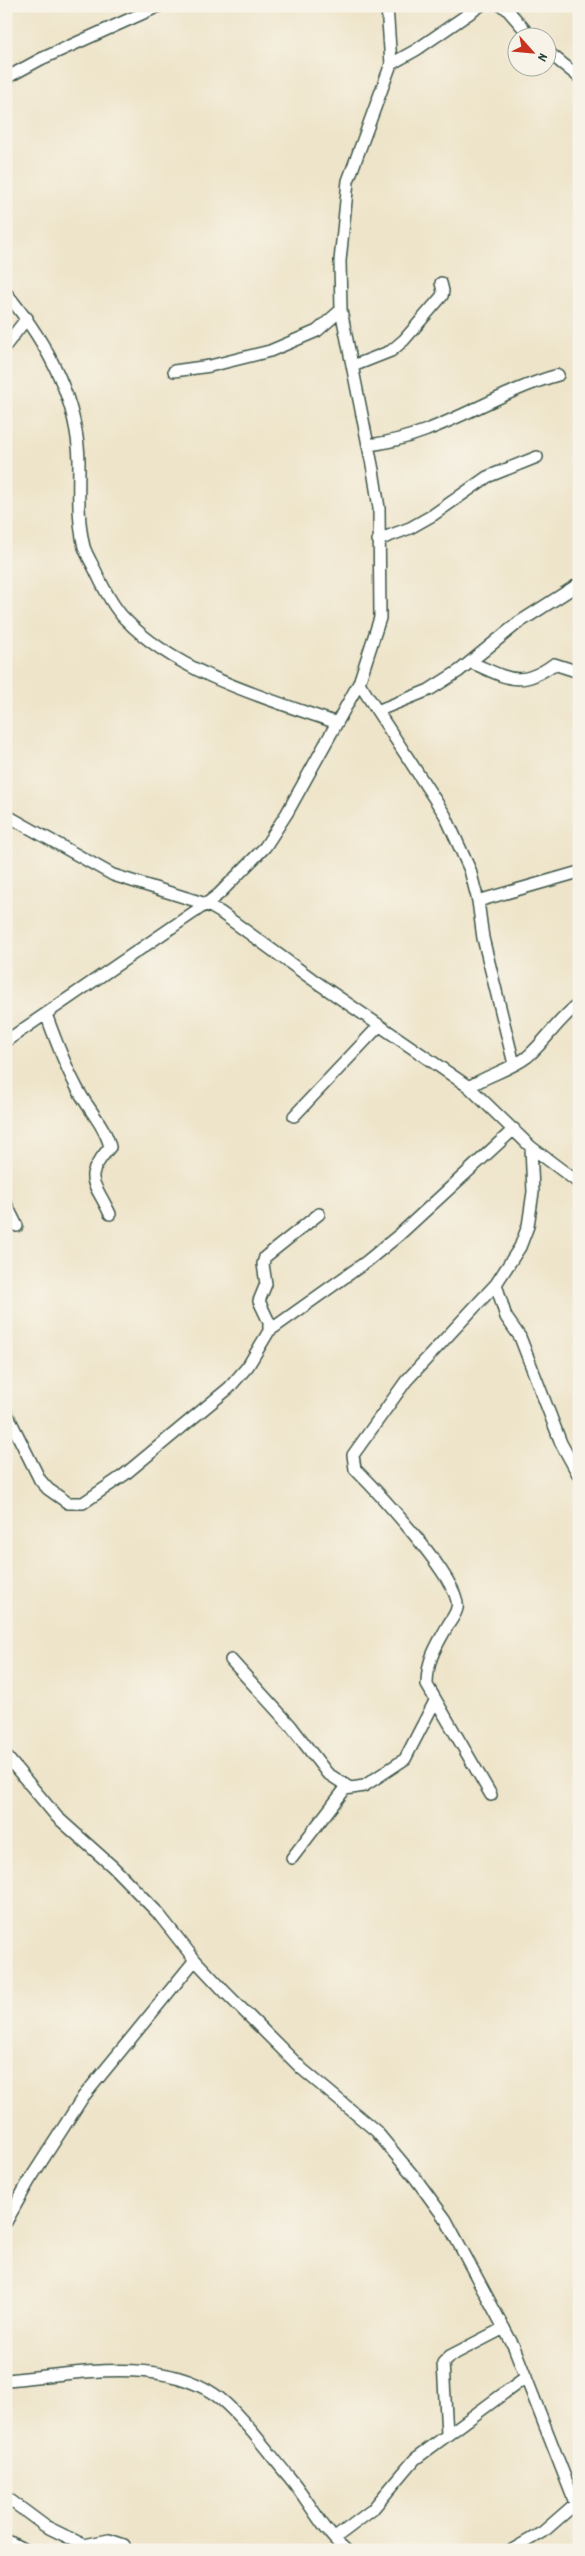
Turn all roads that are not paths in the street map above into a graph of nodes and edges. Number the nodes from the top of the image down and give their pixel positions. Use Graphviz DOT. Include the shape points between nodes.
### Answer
graph roads {
  1 [pos="159,6"];
  2 [pos="387,6"];
  3 [pos="480,6"];
  4 [pos="502,6"];
  5 [pos="523,28"];
  6 [pos="558,60"];
  7 [pos="391,64"];
  8 [pos="579,77"];
  9 [pos="6,78"];
  10 [pos="440,283"];
  11 [pos="6,293"];
  12 [pos="340,310"];
  13 [pos="27,318"];
  14 [pos="6,345"];
  15 [pos="353,366"];
  16 [pos="174,371"];
  17 [pos="558,375"];
  18 [pos="369,445"];
  19 [pos="537,457"];
  20 [pos="378,540"];
  21 [pos="579,584"];
  22 [pos="470,662"];
  23 [pos="579,672"];
  24 [pos="358,683"];
  25 [pos="377,711"];
  26 [pos="337,723"];
  27 [pos="6,816"];
  28 [pos="579,872"];
  29 [pos="478,901"];
  30 [pos="206,904"];
  31 [pos="579,1004"];
  32 [pos="46,1014"];
  33 [pos="379,1026"];
  34 [pos="6,1041"];
  35 [pos="514,1064"];
  36 [pos="469,1087"];
  37 [pos="294,1116"];
  38 [pos="514,1129"];
  39 [pos="531,1146"];
  40 [pos="579,1183"];
  41 [pos="6,1204"];
  42 [pos="110,1214"];
  43 [pos="319,1214"];
  44 [pos="17,1226"];
  45 [pos="496,1284"];
  46 [pos="269,1331"];
  47 [pos="6,1412"];
  48 [pos="579,1476"];
  49 [pos="232,1660"];
  50 [pos="435,1701"];
  51 [pos="6,1756"];
  52 [pos="350,1788"];
  53 [pos="491,1795"];
  54 [pos="292,1858"];
  55 [pos="195,1960"];
  56 [pos="6,2222"];
  57 [pos="504,2328"];
  58 [pos="526,2377"];
  59 [pos="6,2380"];
  60 [pos="447,2434"];
  61 [pos="6,2497"];
  62 [pos="576,2509"];
  63 [pos="335,2538"];
  64 [pos="6,2540"];
  65 [pos="25,2550"];
  66 [pos="126,2550"];
  67 [pos="346,2550"];
  68 [pos="512,2550"];
  1 -- 9 [label="street" via="40,59"];
  2 -- 7 [label="street"];
  3 -- 7 [label="street"];
  4 -- 5 [label="street"];
  6 -- 8 [label="street"];
  7 -- 12 [label="street" via="348,181 340,261"];
  10 -- 15 [label="street" via="442,296 404,340 391,351"];
  11 -- 13 [label="street"];
  12 -- 15 [label="street"];
  12 -- 16 [label="street" via="317,331 270,351"];
  13 -- 14 [label="street"];
  13 -- 26 [label="street" via="57,369 72,415 79,459 78,494 84,548 124,619 158,648 227,684"];
  15 -- 18 [label="street"];
  17 -- 18 [label="street" via="527,384 415,436"];
  18 -- 20 [label="street" via="379,508"];
  19 -- 20 [label="street" via="487,477 433,515"];
  20 -- 24 [label="street" via="380,618"];
  21 -- 22 [label="street" via="518,623"];
  22 -- 23 [label="street" via="515,680 540,674 554,664"];
  22 -- 25 [label="street" via="429,690"];
  24 -- 25 [label="street"];
  24 -- 26 [label="street"];
  25 -- 29 [label="street" via="445,815 470,870"];
  26 -- 30 [label="street" via="265,847"];
  27 -- 30 [label="street" via="113,875"];
  28 -- 29 [label="street"];
  29 -- 35 [label="street" via="483,938"];
  30 -- 32 [label="street"];
  30 -- 33 [label="street"];
  31 -- 35 [label="street" via="569,1011 543,1043"];
  32 -- 34 [label="street"];
  32 -- 42 [label="street" via="76,1088 107,1133 110,1147 93,1168 92,1179"];
  33 -- 36 [label="street"];
  33 -- 37 [label="street"];
  35 -- 36 [label="street"];
  36 -- 38 [label="street"];
  38 -- 39 [label="street"];
  38 -- 46 [label="street" via="399,1235"];
  39 -- 40 [label="street"];
  39 -- 45 [label="street" via="533,1192 528,1226 520,1247"];
  41 -- 44 [label="street"];
  43 -- 46 [label="street" via="265,1257 266,1284 259,1301 269,1322"];
  45 -- 48 [label="street" via="506,1317 520,1337 561,1443"];
  45 -- 50 [label="street" via="406,1381 353,1455 355,1469 397,1513 458,1596 458,1608 436,1644 427,1667 428,1685"];
  46 -- 47 [label="street" via="248,1366 229,1388 124,1475 83,1503 68,1503 40,1480"];
  49 -- 52 [label="street" via="291,1726 327,1773"];
  50 -- 52 [label="street" via="405,1758 364,1786"];
  50 -- 53 [label="street"];
  51 -- 55 [label="street" via="57,1817 157,1912"];
  52 -- 54 [label="street" via="345,1789"];
  55 -- 56 [label="street" via="83,2098"];
  55 -- 57 [label="street" via="302,2069 376,2131 446,2220"];
  57 -- 58 [label="street"];
  57 -- 60 [label="street" via="450,2356 443,2363"];
  58 -- 60 [label="street"];
  58 -- 62 [label="street"];
  59 -- 63 [label="street" via="127,2369 174,2377 201,2386 215,2395 243,2424 296,2485"];
  60 -- 63 [label="street" via="415,2459 372,2510"];
  61 -- 66 [label="street" via="45,2526 84,2545 109,2540 124,2545"];
  62 -- 68 [label="street"];
  63 -- 67 [label="street"];
  64 -- 65 [label="street"];
}
